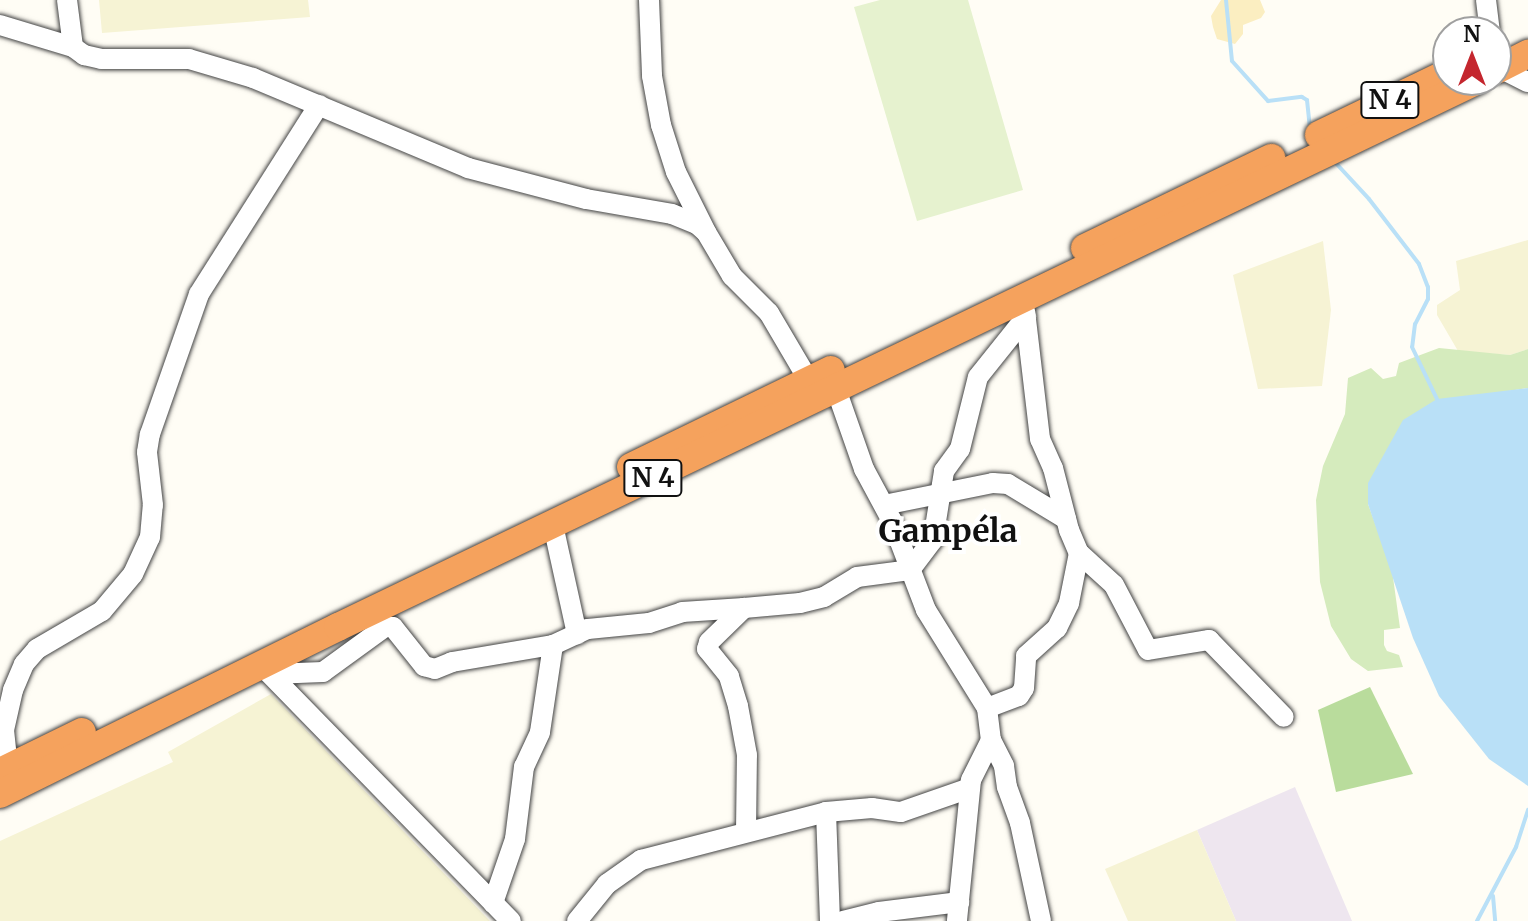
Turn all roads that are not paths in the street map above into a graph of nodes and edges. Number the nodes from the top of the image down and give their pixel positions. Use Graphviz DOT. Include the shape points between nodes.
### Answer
graph roads {
  1 [pos="67,0"];
  2 [pos="649,0"];
  3 [pos="0,25"];
  4 [pos="1528,34"];
  5 [pos="73,47"];
  6 [pos="1512,48"];
  7 [pos="1432,81"];
  8 [pos="1434,96"];
  9 [pos="319,105"];
  10 [pos="706,232"];
  11 [pos="1024,308"];
  12 [pos="809,381"];
  13 [pos="836,389"];
  14 [pos="940,494"];
  15 [pos="884,505"];
  16 [pos="1066,519"];
  17 [pos="553,525"];
  18 [pos="1079,553"];
  19 [pos="910,570"];
  20 [pos="744,608"];
  21 [pos="577,634"];
  22 [pos="553,645"];
  23 [pos="266,670"];
  24 [pos="987,708"];
  25 [pos="1284,717"];
  26 [pos="991,740"];
  27 [pos="3,778"];
  28 [pos="970,788"];
  29 [pos="826,812"];
  30 [pos="746,832"];
  31 [pos="493,903"];
  32 [pos="958,912"];
  33 [pos="511,921"];
  34 [pos="577,921"];
  35 [pos="830,921"];
  36 [pos="843,921"];
  37 [pos="1041,921"];
  1 -- 5 [label="street"];
  2 -- 10 [label="street" via="652,76 661,125 676,172"];
  3 -- 5 [label="street"];
  4 -- 6 [label="highway, N 4"];
  5 -- 9 [label="street" via="101,59 189,59"];
  7 -- 12 [label="highway, N 4"];
  8 -- 11 [label="highway, N 4"];
  9 -- 10 [label="street" via="442,159 586,199 672,214"];
  9 -- 27 [label="street" via="199,294 150,434 150,537 133,574 102,611 37,649 24,664 4,730"];
  10 -- 12 [label="street" via="732,276 769,313"];
  11 -- 13 [label="highway, N 4"];
  11 -- 14 [label="street" via="978,377 960,449 944,471"];
  11 -- 16 [label="street" via="1040,439"];
  12 -- 27 [label="highway, N 4"];
  13 -- 15 [label="street" via="864,469"];
  13 -- 17 [label="highway, N 4"];
  14 -- 15 [label="street"];
  14 -- 16 [label="street" via="1008,484"];
  14 -- 19 [label="street" via="933,540"];
  15 -- 19 [label="street"];
  16 -- 18 [label="street"];
  17 -- 21 [label="street"];
  17 -- 23 [label="highway, N 4"];
  18 -- 24 [label="street" via="1057,628 1026,656 1024,688 1019,696"];
  18 -- 25 [label="street" via="1114,585 1148,650 1209,640"];
  19 -- 20 [label="street" via="857,577 824,597 800,603"];
  19 -- 24 [label="street" via="926,610"];
  20 -- 21 [label="street" via="682,612"];
  20 -- 30 [label="street" via="707,649 729,676 738,706 747,755"];
  21 -- 22 [label="street"];
  22 -- 23 [label="street" via="435,669 424,666 393,627 385,627 323,672"];
  22 -- 31 [label="street" via="540,732 524,767 515,839"];
  23 -- 27 [label="highway, N 4"];
  23 -- 31 [label="street"];
  24 -- 26 [label="street"];
  26 -- 28 [label="street"];
  26 -- 37 [label="street" via="1020,823"];
  28 -- 29 [label="street" via="901,812"];
  28 -- 32 [label="street"];
  29 -- 30 [label="street"];
  29 -- 35 [label="street"];
  30 -- 34 [label="street" via="641,860 607,884"];
  31 -- 33 [label="street"];
  32 -- 36 [label="street" via="879,912"];
}
